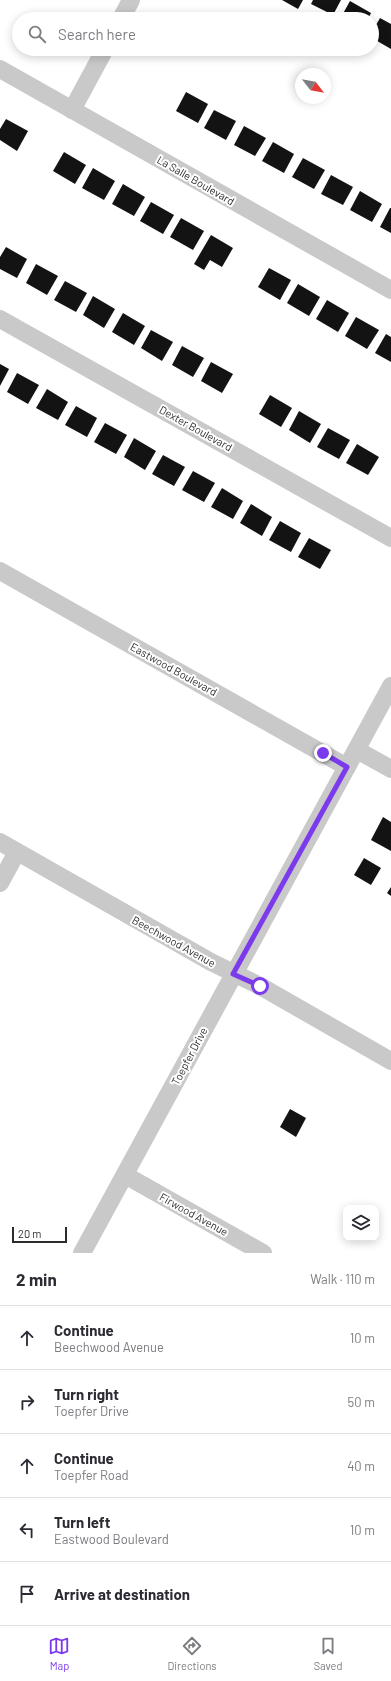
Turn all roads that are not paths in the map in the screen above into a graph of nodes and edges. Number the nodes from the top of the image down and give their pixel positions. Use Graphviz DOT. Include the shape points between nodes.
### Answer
graph roads {
  1 [pos="131,0"];
  2 [pos="125,12"];
  3 [pos="101,56"];
  4 [pos="0,69"];
  5 [pos="72,110"];
  6 [pos="391,290"];
  7 [pos="0,319"];
  8 [pos="391,538"];
  9 [pos="0,572"];
  10 [pos="391,686"];
  11 [pos="357,750"];
  12 [pos="347,767"];
  13 [pos="391,769"];
  14 [pos="0,842"];
  15 [pos="17,852"];
  16 [pos="0,883"];
  17 [pos="233,974"];
  18 [pos="391,1061"];
  19 [pos="125,1175"];
  20 [pos="82,1253"];
  21 [pos="263,1253"];
  1 -- 2 [label="street"];
  3 -- 5 [label="street"];
  4 -- 5 [label="street, La Salle Boulevard"];
  5 -- 6 [label="street, La Salle Boulevard"];
  7 -- 8 [label="street, Dexter Boulevard"];
  9 -- 12 [label="street, Eastwood Boulevard"];
  10 -- 11 [label="street, Toepfer Drive"];
  11 -- 12 [label="street, Toepfer Drive"];
  11 -- 13 [label="street"];
  12 -- 17 [label="street, Toepfer Drive"];
  14 -- 15 [label="street, Beechwood Avenue"];
  15 -- 16 [label="street"];
  15 -- 17 [label="street, Beechwood Avenue"];
  17 -- 18 [label="street, Beechwood Avenue" via="260,986"];
  17 -- 19 [label="street, Toepfer Drive"];
  19 -- 20 [label="street, Toepfer Drive"];
  19 -- 21 [label="street, Firwood Avenue"];
}
